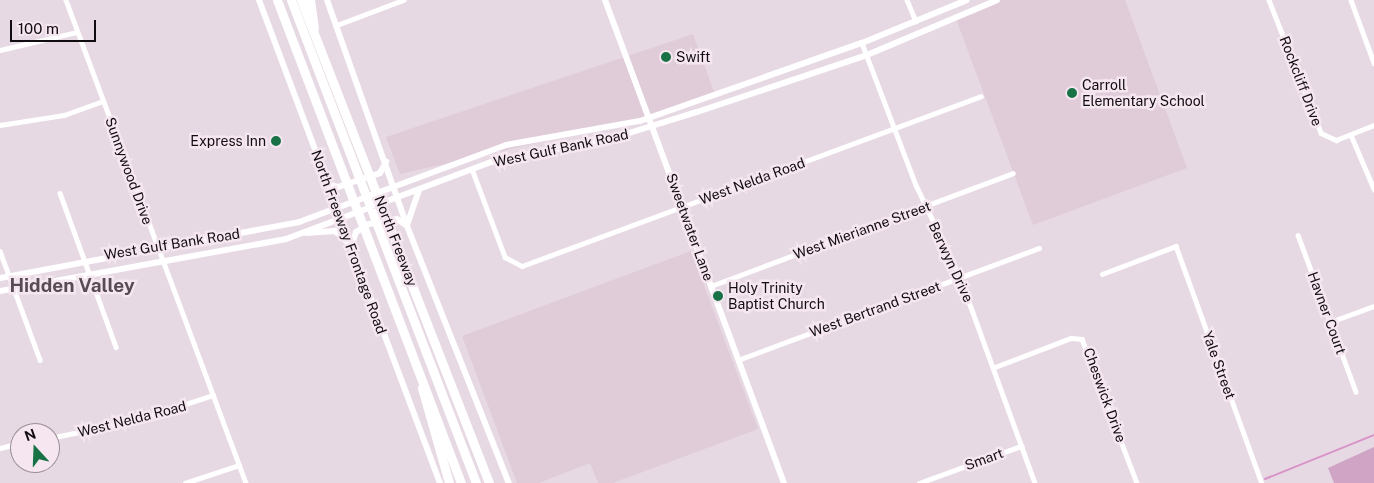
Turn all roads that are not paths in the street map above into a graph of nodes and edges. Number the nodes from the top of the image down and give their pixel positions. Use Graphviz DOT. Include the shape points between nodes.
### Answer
graph roads {
  1 [pos="66,0"];
  2 [pos="259,0"];
  3 [pos="271,0"];
  4 [pos="277,0"];
  5 [pos="291,0"];
  6 [pos="300,0"];
  7 [pos="310,0"];
  8 [pos="327,0"];
  9 [pos="403,0"];
  10 [pos="605,0"];
  11 [pos="907,0"];
  12 [pos="967,0"];
  13 [pos="998,0"];
  14 [pos="1269,0"];
  15 [pos="1351,0"];
  16 [pos="916,21"];
  17 [pos="337,25"];
  18 [pos="77,32"];
  19 [pos="314,36"];
  20 [pos="862,42"];
  21 [pos="0,50"];
  22 [pos="867,55"];
  23 [pos="1374,63"];
  24 [pos="303,67"];
  25 [pos="981,96"];
  26 [pos="103,101"];
  27 [pos="649,118"];
  28 [pos="0,125"];
  29 [pos="1374,125"];
  30 [pos="653,127"];
  31 [pos="894,128"];
  32 [pos="1351,135"];
  33 [pos="386,162"];
  34 [pos="472,169"];
  35 [pos="1013,173"];
  36 [pos="421,175"];
  37 [pos="327,184"];
  38 [pos="394,185"];
  39 [pos="422,188"];
  40 [pos="1374,189"];
  41 [pos="60,193"];
  42 [pos="398,198"];
  43 [pos="335,206"];
  44 [pos="682,206"];
  45 [pos="925,206"];
  46 [pos="340,219"];
  47 [pos="407,226"];
  48 [pos="252,231"];
  49 [pos="305,232"];
  50 [pos="1298,235"];
  51 [pos="255,245"];
  52 [pos="157,246"];
  53 [pos="351,248"];
  54 [pos="1039,248"];
  55 [pos="0,251"];
  56 [pos="162,259"];
  57 [pos="83,260"];
  58 [pos="88,272"];
  59 [pos="1102,274"];
  60 [pos="9,276"];
  61 [pos="0,278"];
  62 [pos="960,278"];
  63 [pos="711,286"];
  64 [pos="14,288"];
  65 [pos="0,291"];
  66 [pos="1374,306"];
  67 [pos="1330,322"];
  68 [pos="116,347"];
  69 [pos="412,347"];
  70 [pos="40,360"];
  71 [pos="738,360"];
  72 [pos="995,367"];
  73 [pos="1356,392"];
  74 [pos="213,395"];
  75 [pos="60,436"];
  76 [pos="1021,446"];
  77 [pos="239,465"];
  78 [pos="185,483"];
  79 [pos="246,483"];
  80 [pos="440,483"];
  81 [pos="449,483"];
  82 [pos="461,483"];
  83 [pos="476,483"];
  84 [pos="489,483"];
  85 [pos="509,483"];
  86 [pos="784,483"];
  87 [pos="919,483"];
  88 [pos="1035,483"];
  89 [pos="1137,483"];
  90 [pos="1262,483"];
  1 -- 18 [label="street, Sunnywood Drive"];
  2 -- 37 [label="main road, North Freeway Frontage Road"];
  3 -- 24 [label="highway"];
  4 -- 24 [label="highway, North Freeway"];
  5 -- 83 [label="highway, North Freeway"];
  6 -- 19 [label="highway, North Freeway"];
  7 -- 19 [label="highway"];
  8 -- 17 [label="main road"];
  9 -- 17 [label="street"];
  10 -- 27 [label="main road, Sweetwater Lane"];
  11 -- 16 [label="street"];
  12 -- 16 [label="main road, West Gulf Bank Road"];
  13 -- 22 [label="main road, West Gulf Bank Road"];
  14 -- 32 [label="street, Rockcliff Drive" via="1321,133 1332,140"];
  15 -- 23 [label="street"];
  16 -- 20 [label="main road, West Gulf Bank Road"];
  17 -- 33 [label="main road"];
  18 -- 21 [label="street"];
  18 -- 26 [label="street, Sunnywood Drive"];
  19 -- 84 [label="highway, North Freeway"];
  20 -- 22 [label="street, Berwyn Drive"];
  20 -- 27 [label="main road, West Gulf Bank Road"];
  22 -- 30 [label="main road, West Gulf Bank Road"];
  22 -- 31 [label="street, Berwyn Drive"];
  24 -- 69 [label="highway, North Freeway"];
  25 -- 31 [label="street, West Nelda Road"];
  26 -- 28 [label="street" via="64,115"];
  26 -- 52 [label="street, Sunnywood Drive"];
  27 -- 30 [label="main road, Sweetwater Lane"];
  27 -- 36 [label="main road, West Gulf Bank Road" via="506,145"];
  29 -- 32 [label="street, Rockcliff Drive"];
  30 -- 34 [label="main road, West Gulf Bank Road" via="583,145 513,155"];
  30 -- 44 [label="main road, Sweetwater Lane"];
  31 -- 44 [label="street, West Nelda Road"];
  31 -- 45 [label="street, Berwyn Drive"];
  32 -- 40 [label="street"];
  33 -- 37 [label="main road" via="380,173 338,187"];
  33 -- 38 [label="main road"];
  34 -- 39 [label="main road, West Gulf Bank Road"];
  34 -- 44 [label="street, West Nelda Road" via="502,250 511,264 528,265"];
  35 -- 45 [label="street, West Mierianne Street"];
  36 -- 38 [label="main road, West Gulf Bank Road"];
  36 -- 39 [label="main road"];
  37 -- 43 [label="main road, North Freeway Frontage Road"];
  38 -- 42 [label="main road"];
  38 -- 43 [label="main road, West Gulf Bank Road"];
  39 -- 42 [label="main road, West Gulf Bank Road"];
  39 -- 47 [label="main road"];
  41 -- 57 [label="street"];
  42 -- 46 [label="main road, West Gulf Bank Road"];
  42 -- 47 [label="main road"];
  43 -- 46 [label="main road, North Freeway Frontage Road"];
  43 -- 48 [label="main road, West Gulf Bank Road" via="298,222"];
  44 -- 63 [label="main road, Sweetwater Lane"];
  45 -- 62 [label="street, Berwyn Drive"];
  45 -- 63 [label="street, West Mierianne Street"];
  46 -- 49 [label="main road, West Gulf Bank Road"];
  46 -- 53 [label="main road, North Freeway Frontage Road"];
  47 -- 53 [label="main road" via="397,219 369,224 354,235"];
  47 -- 85 [label="main road"];
  48 -- 51 [label="main road"];
  48 -- 52 [label="main road, West Gulf Bank Road"];
  49 -- 51 [label="main road, West Gulf Bank Road"];
  49 -- 53 [label="main road" via="335,231"];
  50 -- 67 [label="street, Havner Court"];
  51 -- 56 [label="main road, West Gulf Bank Road"];
  52 -- 56 [label="street, Sunnywood Drive"];
  52 -- 57 [label="main road, West Gulf Bank Road"];
  53 -- 80 [label="main road, North Freeway Frontage Road"];
  54 -- 62 [label="street, West Bertrand Street"];
  55 -- 60 [label="street"];
  56 -- 58 [label="main road, West Gulf Bank Road"];
  56 -- 74 [label="street, Sunnywood Drive"];
  57 -- 58 [label="street"];
  57 -- 60 [label="main road, West Gulf Bank Road"];
  58 -- 64 [label="main road, West Gulf Bank Road"];
  58 -- 68 [label="street"];
  59 -- 90 [label="street, Yale Street" via="1176,246"];
  60 -- 61 [label="main road, West Gulf Bank Road"];
  60 -- 64 [label="street"];
  62 -- 71 [label="street, West Bertrand Street"];
  62 -- 72 [label="street, Berwyn Drive"];
  63 -- 71 [label="main road, Sweetwater Lane"];
  64 -- 65 [label="main road, West Gulf Bank Road"];
  64 -- 70 [label="street"];
  66 -- 67 [label="street"];
  67 -- 73 [label="street, Havner Court"];
  69 -- 81 [label="highway"];
  69 -- 82 [label="highway, North Freeway"];
  71 -- 86 [label="main road, Sweetwater Lane"];
  72 -- 76 [label="street, Berwyn Drive"];
  72 -- 89 [label="street, Cheswick Drive" via="1071,338 1082,339"];
  74 -- 75 [label="street, West Nelda Road" via="136,420"];
  74 -- 77 [label="street, Sunnywood Drive"];
  76 -- 87 [label="street, Smart"];
  76 -- 88 [label="street, Berwyn Drive"];
  77 -- 78 [label="street"];
  77 -- 79 [label="street, Sunnywood Drive"];
}
